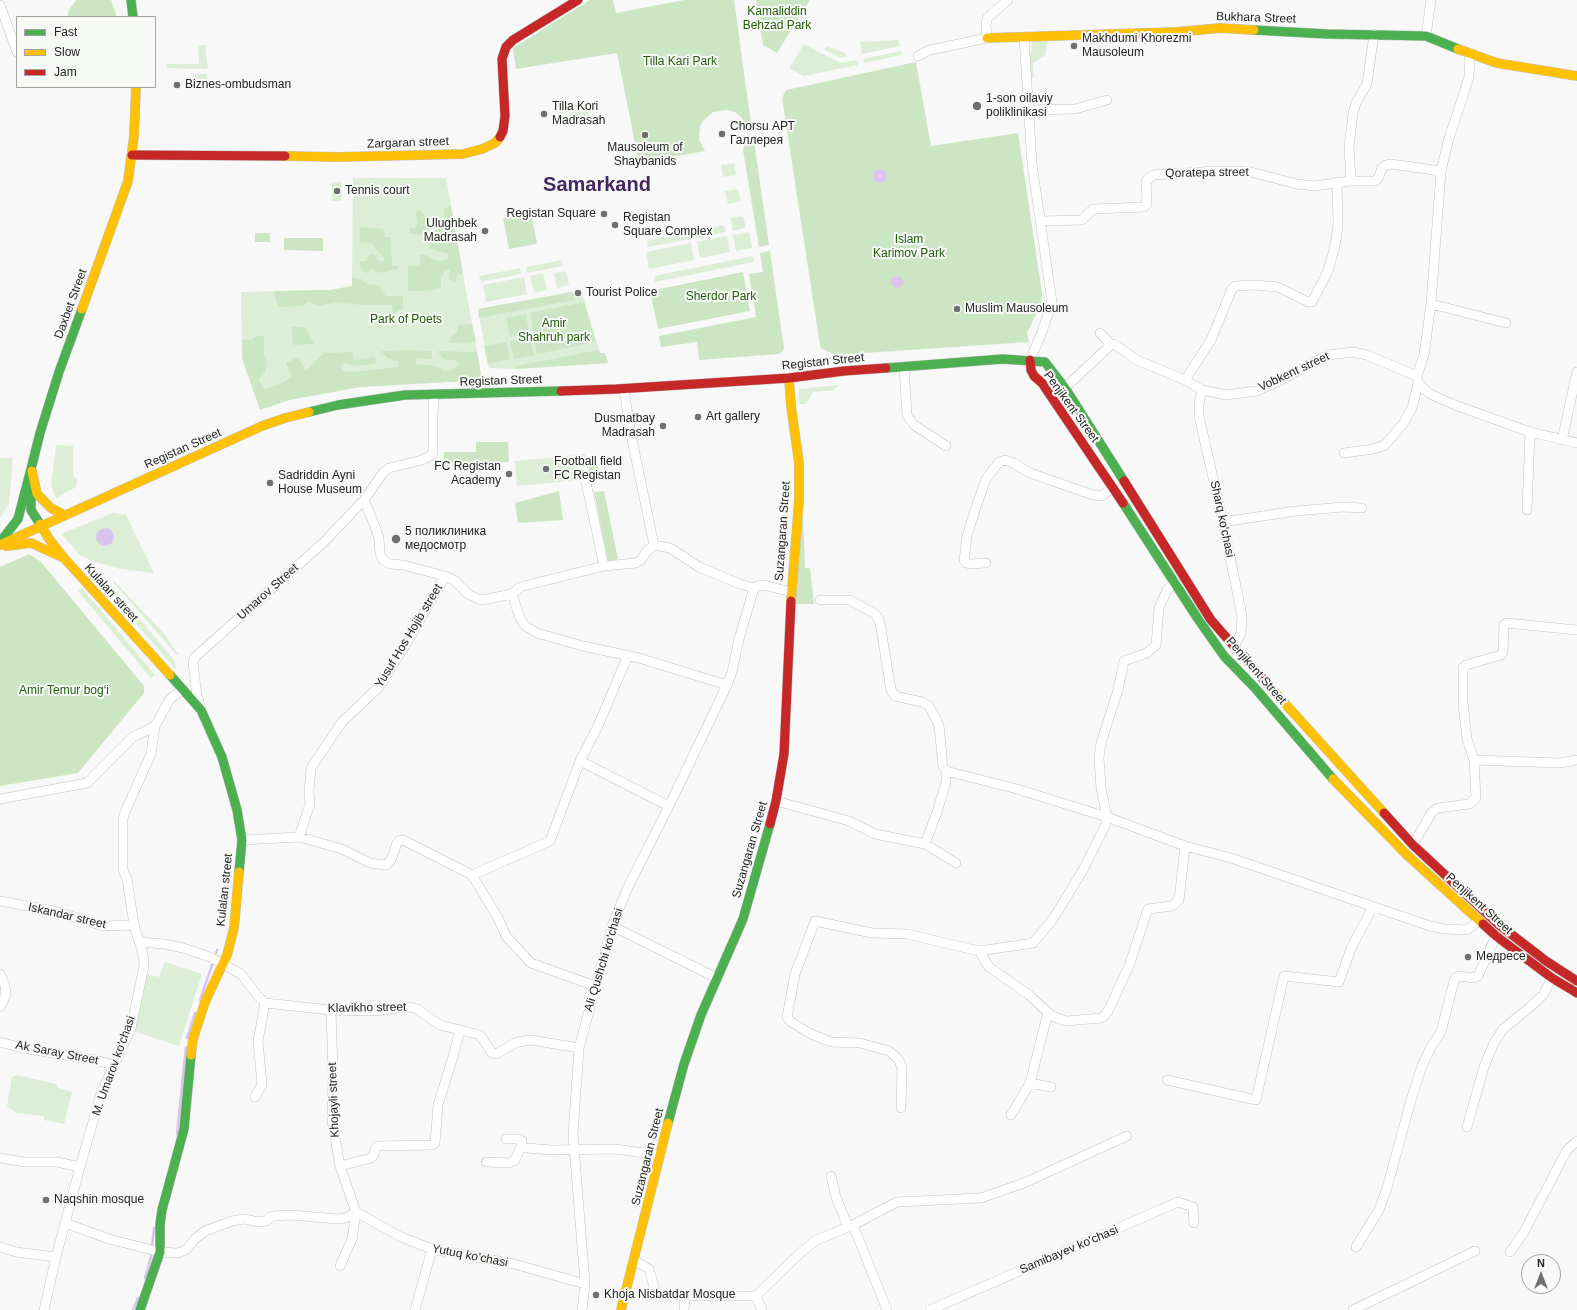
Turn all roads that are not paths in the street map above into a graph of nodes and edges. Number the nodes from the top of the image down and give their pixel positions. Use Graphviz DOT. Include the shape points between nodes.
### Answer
graph roads {
  1 [pos="131,0"];
  2 [pos="578,0"];
  3 [pos="1008,0"];
  4 [pos="1431,0"];
  5 [pos="0,5"];
  6 [pos="133,16"];
  7 [pos="1374,34"];
  8 [pos="1426,36"];
  9 [pos="1024,37"];
  10 [pos="987,38"];
  11 [pos="16,49"];
  12 [pos="1470,54"];
  13 [pos="918,56"];
  14 [pos="1577,76"];
  15 [pos="136,88"];
  16 [pos="1107,100"];
  17 [pos="1028,110"];
  18 [pos="132,155"];
  19 [pos="1441,171"];
  20 [pos="1351,181"];
  21 [pos="1338,182"];
  22 [pos="1041,221"];
  23 [pos="1431,304"];
  24 [pos="1506,323"];
  25 [pos="1100,333"];
  26 [pos="1111,345"];
  27 [pos="1030,360"];
  28 [pos="904,366"];
  29 [pos="1577,372"];
  30 [pos="789,378"];
  31 [pos="1185,380"];
  32 [pos="1418,380"];
  33 [pos="1065,388"];
  34 [pos="624,389"];
  35 [pos="1202,390"];
  36 [pos="434,395"];
  37 [pos="1530,432"];
  38 [pos="1562,440"];
  39 [pos="1577,443"];
  40 [pos="946,446"];
  41 [pos="1344,453"];
  42 [pos="582,459"];
  43 [pos="31,469"];
  44 [pos="1113,488"];
  45 [pos="364,500"];
  46 [pos="1362,508"];
  47 [pos="1527,510"];
  48 [pos="64,516"];
  49 [pos="1223,522"];
  50 [pos="40,526"];
  51 [pos="0,542"];
  52 [pos="654,545"];
  53 [pos="0,546"];
  54 [pos="64,558"];
  55 [pos="986,563"];
  56 [pos="604,566"];
  57 [pos="445,576"];
  58 [pos="1175,582"];
  59 [pos="754,588"];
  60 [pos="791,592"];
  61 [pos="512,594"];
  62 [pos="820,600"];
  63 [pos="1577,630"];
  64 [pos="1234,647"];
  65 [pos="628,655"];
  66 [pos="728,685"];
  67 [pos="182,690"];
  68 [pos="201,710"];
  69 [pos="155,726"];
  70 [pos="1474,760"];
  71 [pos="1577,760"];
  72 [pos="580,761"];
  73 [pos="946,771"];
  74 [pos="0,799"];
  75 [pos="776,801"];
  76 [pos="669,806"];
  77 [pos="1107,817"];
  78 [pos="299,837"];
  79 [pos="242,840"];
  80 [pos="925,844"];
  81 [pos="1413,845"];
  82 [pos="1186,846"];
  83 [pos="956,863"];
  84 [pos="472,875"];
  85 [pos="0,901"];
  86 [pos="1373,907"];
  87 [pos="1478,921"];
  88 [pos="134,925"];
  89 [pos="612,926"];
  90 [pos="1496,936"];
  91 [pos="139,942"];
  92 [pos="979,951"];
  93 [pos="223,964"];
  94 [pos="0,974"];
  95 [pos="718,978"];
  96 [pos="1552,978"];
  97 [pos="1577,981"];
  98 [pos="595,986"];
  99 [pos="1577,993"];
  100 [pos="265,1003"];
  101 [pos="0,1007"];
  102 [pos="331,1010"];
  103 [pos="1048,1012"];
  104 [pos="460,1030"];
  105 [pos="0,1042"];
  106 [pos="579,1048"];
  107 [pos="114,1065"];
  108 [pos="1167,1080"];
  109 [pos="1030,1083"];
  110 [pos="1051,1087"];
  111 [pos="255,1097"];
  112 [pos="901,1108"];
  113 [pos="1011,1115"];
  114 [pos="1467,1127"];
  115 [pos="1127,1136"];
  116 [pos="506,1139"];
  117 [pos="1577,1141"];
  118 [pos="521,1147"];
  119 [pos="575,1149"];
  120 [pos="660,1155"];
  121 [pos="0,1158"];
  122 [pos="486,1162"];
  123 [pos="340,1166"];
  124 [pos="80,1167"];
  125 [pos="831,1176"];
  126 [pos="356,1212"];
  127 [pos="65,1223"];
  128 [pos="1194,1223"];
  129 [pos="850,1226"];
  130 [pos="0,1247"];
  131 [pos="1356,1247"];
  132 [pos="432,1249"];
  133 [pos="155,1251"];
  134 [pos="1474,1251"];
  135 [pos="1510,1252"];
  136 [pos="56,1257"];
  137 [pos="634,1260"];
  138 [pos="340,1266"];
  139 [pos="585,1284"];
  140 [pos="685,1296"];
  141 [pos="756,1296"];
  142 [pos="44,1310"];
  143 [pos="140,1310"];
  144 [pos="415,1310"];
  145 [pos="582,1310"];
  146 [pos="621,1310"];
  147 [pos="684,1310"];
  148 [pos="762,1310"];
  149 [pos="887,1310"];
  150 [pos="930,1310"];
  151 [pos="1354,1310"];
  1 -- 6 [label="main road"];
  2 -- 18 [label="main road, Zargaran street" via="513,40 506,47 502,59 505,116 503,131 495,143 482,149 463,154 339,157"];
  3 -- 10 [label="street" via="987,18"];
  4 -- 8 [label="street"];
  5 -- 11 [label="street"];
  7 -- 8 [label="main road, Bukhara Street"];
  7 -- 9 [label="main road, Bukhara Street" via="1220,28"];
  7 -- 20 [label="street" via="1367,84 1353,113 1349,148"];
  8 -- 12 [label="main road, Bukhara Street"];
  9 -- 10 [label="main road, Bukhara Street"];
  9 -- 17 [label="street"];
  10 -- 13 [label="street, Bukhara Street" via="930,50"];
  12 -- 14 [label="main road, Bukhara Street" via="1497,63"];
  12 -- 19 [label="street" via="1468,76 1448,138"];
  15 -- 18 [label="main road, Daxbet Street"];
  16 -- 17 [label="street" via="1075,108"];
  17 -- 22 [label="street" via="1032,164"];
  18 -- 43 [label="main road, Daxbet Street" via="124,194 60,372"];
  19 -- 20 [label="street, Qoratepa street" via="1392,164 1382,168 1375,181"];
  19 -- 23 [label="street"];
  20 -- 21 [label="street, Qoratepa street"];
  21 -- 22 [label="street, Qoratepa street" via="1314,186 1297,184 1247,171 1153,175 1146,181 1147,204 1144,207 1093,209 1082,220"];
  21 -- 31 [label="street" via="1338,225 1335,246 1328,271 1312,302 1278,287 1235,286 1211,340"];
  22 -- 27 [label="street" via="1052,302"];
  23 -- 24 [label="street"];
  23 -- 32 [label="street"];
  25 -- 26 [label="street"];
  26 -- 31 [label="street, Vobkent street" via="1114,344 1137,360"];
  26 -- 33 [label="street"];
  27 -- 28 [label="main road, Registan Street" via="1003,359"];
  27 -- 33 [label="main road, Penjikent Street" via="1045,362"];
  27 -- 44 [label="main road, Penjikent Street" via="1034,376 1042,383"];
  28 -- 30 [label="main road, Registan Street"];
  28 -- 40 [label="street" via="908,415 914,425"];
  29 -- 38 [label="street"];
  30 -- 34 [label="main road, Registan Street"];
  30 -- 60 [label="main road, Suzangaran Street" via="799,463"];
  31 -- 35 [label="street, Vobkent street"];
  32 -- 35 [label="street, Vobkent street" via="1367,355 1353,352 1328,355 1256,391 1226,395"];
  32 -- 37 [label="street, Vobkent street" via="1430,394"];
  32 -- 41 [label="street" via="1412,408 1403,424 1385,445"];
  33 -- 64 [label="main road, Penjikent Street" via="1211,620"];
  34 -- 36 [label="main road, Registan Street"];
  34 -- 52 [label="street"];
  35 -- 49 [label="street, Sharq ko'chasi" via="1199,416"];
  36 -- 45 [label="street, Umarov Street" via="432,455 389,468"];
  36 -- 48 [label="main road, Registan Street" via="405,395 338,405 285,418 262,426"];
  37 -- 38 [label="street, Vobkent street"];
  37 -- 47 [label="street"];
  38 -- 39 [label="street, Vobkent street"];
  42 -- 56 [label="street"];
  43 -- 48 [label="main road" via="37,494 51,508"];
  43 -- 50 [label="main road, Daxbet Street" via="31,510"];
  43 -- 51 [label="main road" via="18,519"];
  44 -- 55 [label="street" via="1102,496 1093,495 1030,473 1005,460 999,462 986,479 967,536 964,560 966,563"];
  44 -- 58 [label="main road, Penjikent Street"];
  45 -- 57 [label="street, Yusuf Hos Hojib street" via="379,538 383,560 390,564"];
  45 -- 68 [label="street, Umarov Street" via="324,542 194,658 197,696"];
  46 -- 49 [label="street" via="1296,511"];
  48 -- 50 [label="main road, Registan Street"];
  49 -- 64 [label="street, Sharq ko'chasi" via="1242,616 1241,633"];
  50 -- 53 [label="main road, Registan Street"];
  50 -- 54 [label="main road, Kulalan street"];
  52 -- 56 [label="street" via="636,563"];
  52 -- 59 [label="street" via="670,548 699,567"];
  53 -- 54 [label="main road" via="31,543"];
  54 -- 67 [label="main road, Kulalan street"];
  56 -- 61 [label="street" via="520,587"];
  57 -- 61 [label="street" via="476,598 488,599"];
  57 -- 78 [label="street, Yusuf Hos Hojib street" via="379,687 342,722 311,768 310,804"];
  58 -- 77 [label="street" via="1167,590 1159,608 1156,645 1147,653 1124,661 1099,757 1101,788"];
  58 -- 87 [label="main road, Penjikent Street" via="1224,656 1335,781 1407,855"];
  59 -- 60 [label="street" via="764,585"];
  59 -- 66 [label="street, Ali Qushchi ko'chasi"];
  60 -- 75 [label="main road, Suzangaran Street" via="784,754"];
  61 -- 65 [label="street" via="524,625 537,633"];
  62 -- 73 [label="street" via="850,600 878,618 891,690 895,696 929,706 939,725 943,767"];
  63 -- 70 [label="street" via="1508,623 1504,625 1501,655 1463,668 1463,714"];
  64 -- 81 [label="main road, Penjikent Street"];
  65 -- 66 [label="street"];
  65 -- 72 [label="street"];
  66 -- 76 [label="street, Ali Qushchi ko'chasi"];
  67 -- 68 [label="main road, Kulalan street"];
  67 -- 69 [label="street, M. Umarov ko'chasi" via="170,699"];
  68 -- 79 [label="main road, Kulalan street" via="222,757 237,810"];
  69 -- 74 [label="street" via="132,737 87,782"];
  69 -- 88 [label="street, M. Umarov ko'chasi" via="151,754 123,819 124,870"];
  70 -- 71 [label="street" via="1560,763"];
  70 -- 81 [label="street" via="1476,798 1469,804 1438,808 1432,812"];
  72 -- 76 [label="street"];
  72 -- 84 [label="street" via="550,841"];
  73 -- 77 [label="street" via="1017,789"];
  73 -- 80 [label="street" via="946,782"];
  75 -- 80 [label="street" via="849,821 875,834"];
  75 -- 95 [label="main road, Suzangaran Street" via="743,919"];
  76 -- 89 [label="street, Ali Qushchi ko'chasi" via="627,888"];
  77 -- 82 [label="street"];
  77 -- 92 [label="street" via="1083,870 1053,919 1033,943"];
  78 -- 79 [label="street"];
  78 -- 84 [label="street" via="342,849 370,863 386,865 391,860 397,843 404,840"];
  79 -- 93 [label="main road, Kulalan street" via="236,919"];
  80 -- 83 [label="street"];
  81 -- 97 [label="main road, Penjikent Street" via="1498,924"];
  82 -- 86 [label="street" via="1250,864"];
  82 -- 103 [label="street" via="1179,900 1172,906 1148,909 1129,966 1108,1011 1102,1018 1066,1021"];
  84 -- 98 [label="street" via="506,936 531,963"];
  85 -- 88 [label="street, Iskandar street" via="54,912 103,926"];
  86 -- 87 [label="street" via="1444,929 1467,930"];
  86 -- 108 [label="street" via="1352,946 1339,982 1284,976 1256,1100"];
  87 -- 90 [label="main road, Penjikent Street"];
  88 -- 91 [label="street, M. Umarov ko'chasi"];
  89 -- 95 [label="street"];
  89 -- 98 [label="street, Ali Qushchi ko'chasi"];
  90 -- 96 [label="main road, Penjikent Street"];
  90 -- 131 [label="street" via="1478,976 1456,977 1441,1032 1422,1066 1379,1210"];
  91 -- 93 [label="street" via="183,948"];
  91 -- 107 [label="street, M. Umarov ko'chasi" via="144,966 130,1028"];
  92 -- 103 [label="street" via="989,967"];
  92 -- 112 [label="street" via="907,934 872,933 815,921 794,974 786,1018 811,1034 831,1042 860,1043 889,1051 899,1060 902,1068"];
  93 -- 100 [label="street" via="241,974"];
  93 -- 133 [label="main road, Kulalan street" via="205,1002 193,1039 184,1129 162,1210"];
  94 -- 101 [label="street" via="6,996"];
  95 -- 120 [label="main road, Suzangaran Street" via="701,1015 684,1064"];
  96 -- 99 [label="main road, Penjikent Street"];
  96 -- 114 [label="street" via="1543,995 1503,1029 1496,1040 1484,1067"];
  98 -- 106 [label="street, Ali Qushchi ko'chasi"];
  100 -- 102 [label="street, Klavikho street"];
  100 -- 111 [label="street" via="258,1041 262,1085"];
  102 -- 104 [label="street, Klavikho street" via="373,1011 410,1007 440,1025"];
  102 -- 123 [label="street, Khojayli street" via="332,1121"];
  103 -- 109 [label="street"];
  104 -- 106 [label="street, Klavikho street" via="480,1035 492,1053 496,1054 517,1042 531,1040"];
  104 -- 123 [label="street" via="438,1105 435,1143 378,1146 371,1158"];
  105 -- 107 [label="street, Ak Saray Street"];
  106 -- 119 [label="street, Ali Qushchi ko'chasi" via="573,1126"];
  107 -- 124 [label="street, M. Umarov ko'chasi" via="101,1094"];
  109 -- 110 [label="street"];
  109 -- 113 [label="street"];
  115 -- 129 [label="street" via="1024,1183 981,1198 897,1202"];
  116 -- 118 [label="street" via="519,1139 522,1142"];
  117 -- 135 [label="street" via="1567,1150 1524,1232"];
  118 -- 119 [label="street"];
  118 -- 122 [label="street" via="515,1160 509,1163"];
  119 -- 120 [label="street" via="615,1149"];
  119 -- 139 [label="street, Ali Qushchi ko'chasi"];
  120 -- 137 [label="main road, Suzangaran Street"];
  121 -- 124 [label="street" via="24,1162 57,1162"];
  123 -- 126 [label="street, Khojayli street"];
  124 -- 127 [label="street, M. Umarov ko'chasi"];
  125 -- 129 [label="street" via="836,1197"];
  126 -- 132 [label="street, Yutuq ko'chasi" via="401,1237"];
  126 -- 133 [label="street" via="346,1218 337,1219 292,1215 272,1216 266,1222 244,1219 232,1221 205,1231 194,1239 187,1249 178,1252"];
  126 -- 138 [label="street" via="352,1240"];
  127 -- 133 [label="street" via="109,1239"];
  127 -- 136 [label="street, M. Umarov ko'chasi"];
  128 -- 150 [label="street, Samibayev ko'chasi" via="1193,1207 1178,1202"];
  129 -- 141 [label="street" via="815,1241"];
  129 -- 149 [label="street"];
  130 -- 136 [label="street" via="16,1252"];
  132 -- 139 [label="street, Yutuq ko'chasi" via="514,1264"];
  132 -- 144 [label="street"];
  133 -- 143 [label="main road, Kulalan street"];
  134 -- 151 [label="street"];
  136 -- 142 [label="street, M. Umarov ko'chasi"];
  137 -- 140 [label="street" via="649,1269 656,1294"];
  137 -- 146 [label="main road, Suzangaran Street"];
  139 -- 145 [label="street, Ali Qushchi ko'chasi"];
  140 -- 141 [label="street"];
  140 -- 147 [label="street"];
  141 -- 148 [label="street"];
}
